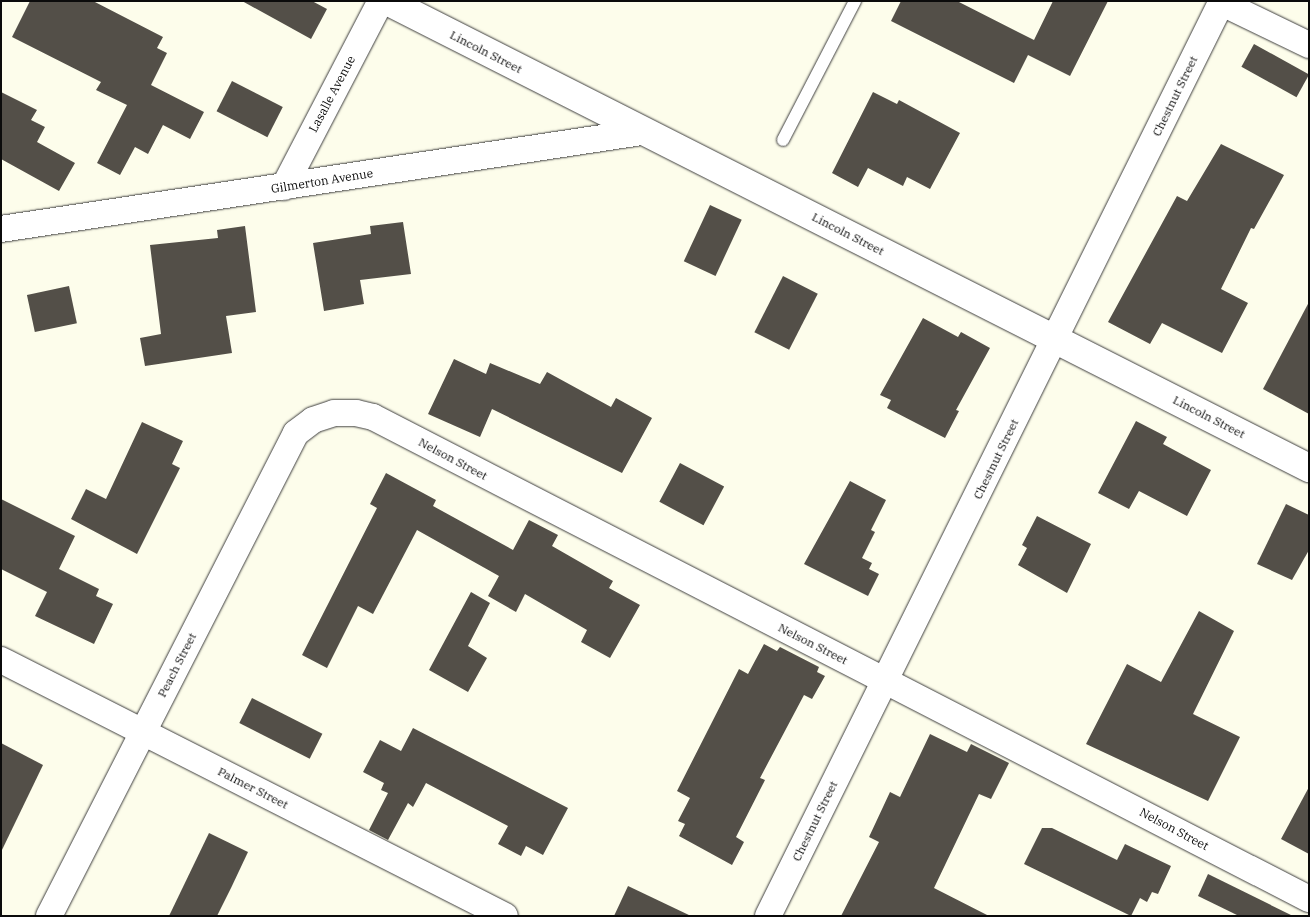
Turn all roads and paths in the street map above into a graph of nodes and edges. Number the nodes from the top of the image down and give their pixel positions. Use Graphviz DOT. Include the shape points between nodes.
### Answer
graph roads {
  1 [pos="381,1"];
  2 [pos="387,1"];
  3 [pos="855,1"];
  4 [pos="1222,2"];
  5 [pos="1309,45"];
  6 [pos="642,132"];
  7 [pos="783,140"];
  8 [pos="284,187"];
  9 [pos="1,229"];
  10 [pos="1055,338"];
  11 [pos="313,420"];
  12 [pos="1309,468"];
  13 [pos="1,660"];
  14 [pos="885,681"];
  15 [pos="143,732"];
  16 [pos="1309,899"];
  17 [pos="49,916"];
  18 [pos="505,916"];
  19 [pos="768,916"];
  1 -- 8 [label="street, Lasalle Avenue"];
  2 -- 6 [label="street, Lincoln Street"];
  3 -- 7 [label="lane"];
  4 -- 5 [label="street"];
  4 -- 10 [label="street, Chestnut Street"];
  6 -- 8 [label="street, Gilmerton Avenue"];
  6 -- 10 [label="street, Lincoln Street"];
  8 -- 9 [label="street, Gilmerton Avenue"];
  10 -- 12 [label="street, Lincoln Street"];
  10 -- 14 [label="street, Chestnut Street"];
  11 -- 14 [label="street, Nelson Street" via="334,413 373,417"];
  11 -- 15 [label="street, Peach Street" via="296,434"];
  13 -- 15 [label="street, Palmer Street"];
  14 -- 16 [label="street, Nelson Street"];
  14 -- 19 [label="street, Chestnut Street"];
  15 -- 17 [label="street, Peach Street"];
  15 -- 18 [label="street, Palmer Street"];
}
